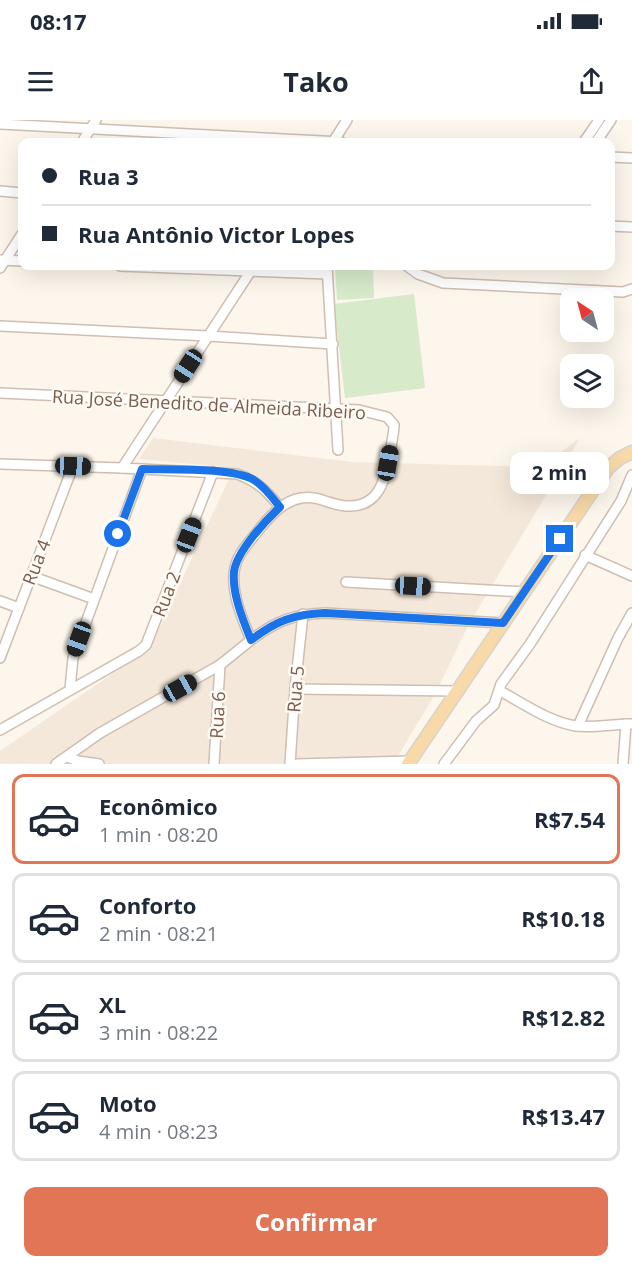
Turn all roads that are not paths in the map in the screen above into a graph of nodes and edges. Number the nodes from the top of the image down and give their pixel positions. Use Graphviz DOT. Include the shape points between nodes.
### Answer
graph roads {
  1 [pos="96,120"];
  2 [pos="347,120"];
  3 [pos="599,120"];
  4 [pos="611,120"];
  5 [pos="0,124"];
  6 [pos="90,129"];
  7 [pos="84,138"];
  8 [pos="258,138"];
  9 [pos="336,138"];
  10 [pos="587,138"];
  11 [pos="599,138"];
  12 [pos="615,157"];
  13 [pos="632,158"];
  14 [pos="0,191"];
  15 [pos="18,193"];
  16 [pos="615,226"];
  17 [pos="632,227"];
  18 [pos="18,240"];
  19 [pos="18,261"];
  20 [pos="2,262"];
  21 [pos="252,270"];
  22 [pos="327,270"];
  23 [pos="412,270"];
  24 [pos="632,289"];
  25 [pos="0,326"];
  26 [pos="208,336"];
  27 [pos="333,344"];
  28 [pos="0,393"];
  29 [pos="165,401"];
  30 [pos="335,409"];
  31 [pos="338,450"];
  32 [pos="632,453"];
  33 [pos="1,466"];
  34 [pos="73,466"];
  35 [pos="122,468"];
  36 [pos="142,469"];
  37 [pos="213,472"];
  38 [pos="632,475"];
  39 [pos="629,492"];
  40 [pos="280,507"];
  41 [pos="585,555"];
  42 [pos="31,576"];
  43 [pos="632,576"];
  44 [pos="346,582"];
  45 [pos="525,592"];
  46 [pos="94,599"];
  47 [pos="0,601"];
  48 [pos="19,608"];
  49 [pos="632,613"];
  50 [pos="303,614"];
  51 [pos="503,623"];
  52 [pos="251,640"];
  53 [pos="0,658"];
  54 [pos="220,665"];
  55 [pos="70,689"];
  56 [pos="295,689"];
  57 [pos="458,691"];
  58 [pos="500,691"];
  59 [pos="629,724"];
  60 [pos="578,726"];
  61 [pos="0,730"];
  62 [pos="67,758"];
  63 [pos="410,762"];
  64 [pos="56,764"];
  65 [pos="99,764"];
  66 [pos="214,764"];
  67 [pos="290,764"];
  68 [pos="297,764"];
  69 [pos="444,764"];
  70 [pos="623,764"];
  1 -- 6 [label="street"];
  2 -- 9 [label="street"];
  3 -- 10 [label="street"];
  4 -- 11 [label="street"];
  5 -- 6 [label="street"];
  6 -- 7 [label="street"];
  6 -- 8 [label="street"];
  12 -- 13 [label="street"];
  14 -- 15 [label="street"];
  16 -- 17 [label="street"];
  18 -- 20 [label="street"];
  19 -- 20 [label="street"];
  21 -- 26 [label="street"];
  22 -- 27 [label="street"];
  23 -- 24 [label="street" via="443,283 623,292"];
  25 -- 26 [label="street"];
  26 -- 27 [label="street"];
  26 -- 29 [label="street"];
  27 -- 30 [label="street"];
  28 -- 29 [label="street, Rua José Benedito de Almeida Ribeiro"];
  29 -- 30 [label="street, Rua José Benedito de Almeida Ribeiro"];
  29 -- 35 [label="street"];
  30 -- 31 [label="street"];
  30 -- 40 [label="street, Rua José Benedito de Almeida Ribeiro" via="367,411 391,421 394,430 380,489 366,502 348,506 309,497"];
  32 -- 45 [label="main road" via="608,468"];
  33 -- 34 [label="street"];
  34 -- 35 [label="street"];
  34 -- 42 [label="street, Rua 4"];
  35 -- 36 [label="street"];
  36 -- 37 [label="street"];
  36 -- 46 [label="street"];
  37 -- 40 [label="street" via="253,479"];
  37 -- 55 [label="street, Rua 2" via="149,640 143,648"];
  38 -- 39 [label="street"];
  39 -- 41 [label="street"];
  40 -- 52 [label="street" via="247,545 234,570 237,597"];
  41 -- 43 [label="street"];
  41 -- 58 [label="street"];
  42 -- 46 [label="street"];
  42 -- 48 [label="street, Rua 4"];
  44 -- 45 [label="street"];
  45 -- 51 [label="main road"];
  46 -- 55 [label="street" via="73,658"];
  47 -- 48 [label="street"];
  48 -- 53 [label="street, Rua 4"];
  49 -- 60 [label="street"];
  50 -- 51 [label="street"];
  50 -- 52 [label="street" via="267,628"];
  50 -- 56 [label="street, Rua 5"];
  51 -- 57 [label="main road"];
  52 -- 54 [label="street"];
  54 -- 62 [label="street" via="100,733"];
  54 -- 66 [label="street, Rua 6"];
  55 -- 61 [label="street"];
  56 -- 57 [label="street"];
  56 -- 67 [label="street, Rua 5"];
  57 -- 63 [label="main road"];
  58 -- 60 [label="street" via="548,716"];
  58 -- 69 [label="street" via="494,705 476,721"];
  59 -- 60 [label="street"];
  59 -- 70 [label="street"];
  62 -- 64 [label="street"];
  62 -- 65 [label="street"];
  63 -- 68 [label="street"];
}
